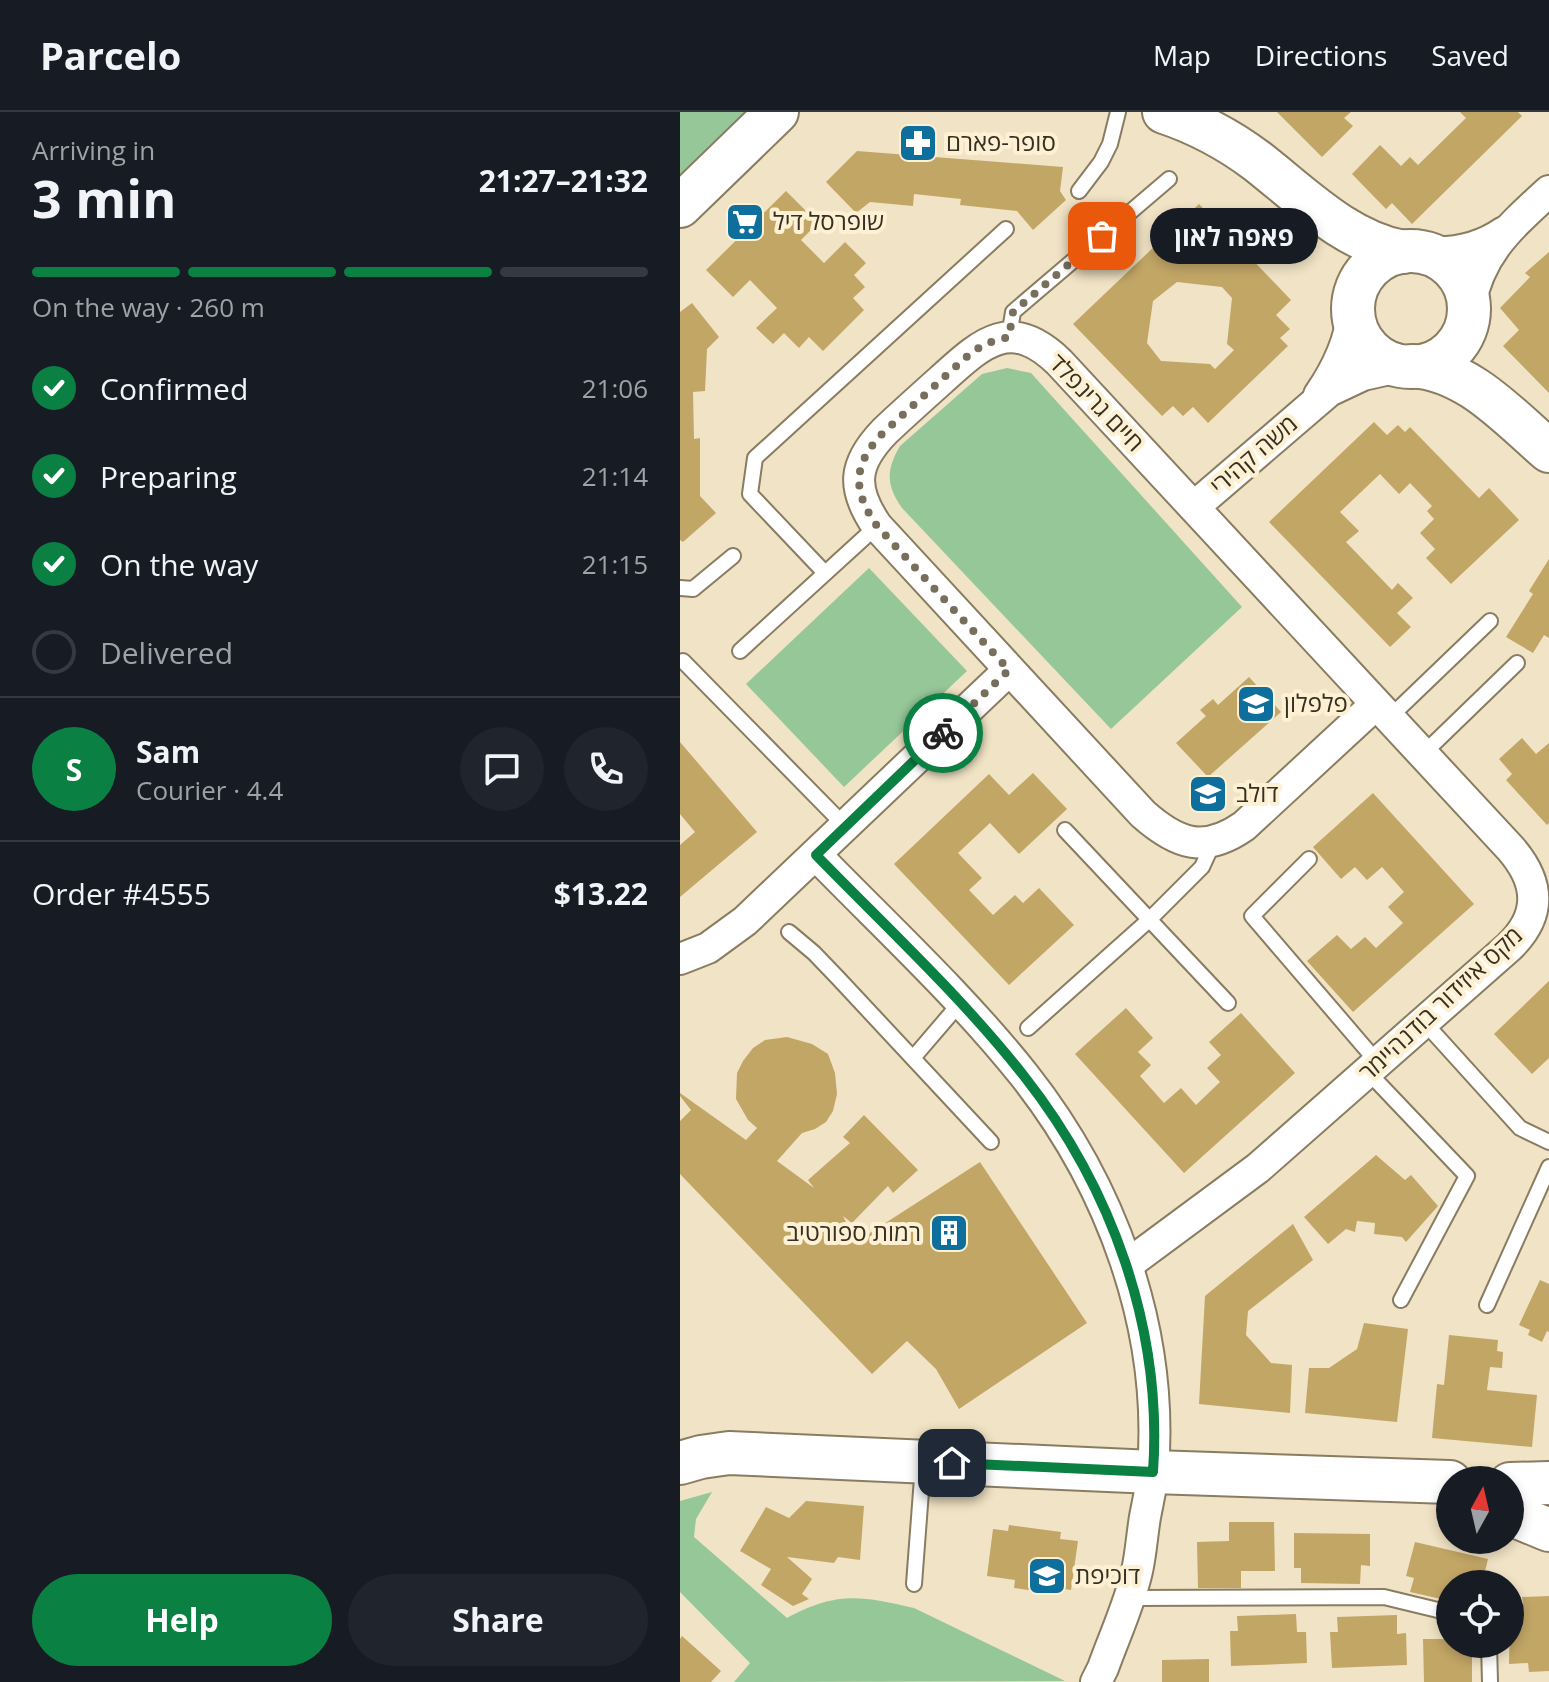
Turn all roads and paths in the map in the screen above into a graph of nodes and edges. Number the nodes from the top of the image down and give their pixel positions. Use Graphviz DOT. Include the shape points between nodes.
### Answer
graph roads {
  1 [pos="1118,112"];
  2 [pos="1164,112"];
  3 [pos="775,115"];
  4 [pos="1169,179"];
  5 [pos="1079,191"];
  6 [pos="1549,191"];
  7 [pos="1307,201"];
  8 [pos="680,206"];
  9 [pos="1512,226"];
  10 [pos="1006,229"];
  11 [pos="1411,252"];
  12 [pos="1353,306"];
  13 [pos="1468,312"];
  14 [pos="1009,337"];
  15 [pos="1407,366"];
  16 [pos="1313,403"];
  17 [pos="1496,404"];
  18 [pos="1549,451"];
  19 [pos="1194,507"];
  20 [pos="877,526"];
  21 [pos="733,556"];
  22 [pos="825,573"];
  23 [pos="680,588"];
  24 [pos="1490,621"];
  25 [pos="740,651"];
  26 [pos="683,661"];
  27 [pos="1517,663"];
  28 [pos="1009,670"];
  29 [pos="1382,711"];
  30 [pos="1423,754"];
  31 [pos="845,826"];
  32 [pos="1065,830"];
  33 [pos="1213,842"];
  34 [pos="816,855"];
  35 [pos="1309,859"];
  36 [pos="1538,909"];
  37 [pos="1149,920"];
  38 [pos="789,932"];
  39 [pos="680,959"];
  40 [pos="961,1002"];
  41 [pos="1228,1003"];
  42 [pos="1424,1022"];
  43 [pos="1028,1028"];
  44 [pos="913,1058"];
  45 [pos="1373,1067"];
  46 [pos="991,1142"];
  47 [pos="1549,1142"];
  48 [pos="1549,1167"];
  49 [pos="1127,1265"];
  50 [pos="1401,1300"];
  51 [pos="1487,1305"];
  52 [pos="680,1439"];
  53 [pos="729,1453"];
  54 [pos="923,1462"];
  55 [pos="680,1463"];
  56 [pos="1153,1472"];
  57 [pos="1341,1479"];
  58 [pos="1436,1482"];
  59 [pos="1549,1483"];
  60 [pos="1524,1484"];
  61 [pos="1436,1496"];
  62 [pos="1524,1520"];
  63 [pos="1549,1530"];
  64 [pos="914,1584"];
  65 [pos="1128,1598"];
  66 [pos="1436,1610"];
  67 [pos="1489,1658"];
  68 [pos="1096,1682"];
  69 [pos="1490,1682"];
  1 -- 5 [label="lane" via="1110,144"];
  2 -- 7 [label="street" via="1228,142"];
  3 -- 8 [label="street"];
  4 -- 14 [label="lane" via="1013,312"];
  6 -- 9 [label="street"];
  7 -- 11 [label="street" via="1362,238"];
  7 -- 12 [label="street" via="1342,259"];
  9 -- 11 [label="street" via="1471,248"];
  9 -- 13 [label="street" via="1482,265"];
  10 -- 22 [label="lane" via="755,458 750,494"];
  11 -- 12 [label="street" via="1383,258 1369,269"];
  11 -- 13 [label="street" via="1436,257 1451,267 1462,282"];
  12 -- 15 [label="street" via="1364,343 1385,361"];
  12 -- 16 [label="street, משה קהירי" via="1342,354"];
  13 -- 15 [label="street" via="1463,334 1452,349 1430,363"];
  13 -- 17 [label="street" via="1472,354"];
  14 -- 19 [label="street, חיים גרינפלד" via="1029,340 1049,352"];
  14 -- 20 [label="street" via="973,351 867,452 859,491"];
  15 -- 16 [label="street, משה קהירי" via="1354,378"];
  15 -- 17 [label="street" via="1449,375"];
  16 -- 19 [label="street, משה קהירי"];
  17 -- 18 [label="street"];
  19 -- 29 [label="street, חיים גרינפלד"];
  20 -- 22 [label="lane"];
  20 -- 28 [label="street"];
  21 -- 23 [label="lane" via="693,589"];
  22 -- 25 [label="lane"];
  24 -- 29 [label="lane"];
  26 -- 31 [label="lane"];
  27 -- 30 [label="lane"];
  28 -- 31 [label="street"];
  28 -- 33 [label="street" via="1153,823 1184,841"];
  29 -- 30 [label="street, מקס איזידור בודנהיימר"];
  29 -- 33 [label="street" via="1244,826"];
  30 -- 36 [label="street, מקס איזידור בודנהיימר" via="1519,859"];
  31 -- 34 [label="street"];
  32 -- 37 [label="lane"];
  33 -- 37 [label="lane" via="1202,867"];
  34 -- 39 [label="street" via="719,941"];
  34 -- 40 [label="street"];
  35 -- 45 [label="lane" via="1252,916"];
  36 -- 42 [label="street, מקס איזידור בודנהיימר" via="1509,947"];
  37 -- 41 [label="lane"];
  37 -- 43 [label="lane"];
  38 -- 44 [label="lane"];
  40 -- 44 [label="lane"];
  40 -- 49 [label="street" via="1055,1119 1104,1207"];
  42 -- 45 [label="street, מקס איזידור בודנהיימר"];
  42 -- 47 [label="lane" via="1520,1128"];
  44 -- 46 [label="lane"];
  45 -- 49 [label="street, מקס איזידור בודנהיימר" via="1258,1168"];
  45 -- 50 [label="lane" via="1467,1176"];
  48 -- 51 [label="lane"];
  49 -- 56 [label="street" via="1149,1356"];
  52 -- 53 [label="street"];
  53 -- 54 [label="street"];
  53 -- 55 [label="street"];
  54 -- 56 [label="street"];
  54 -- 64 [label="lane"];
  56 -- 57 [label="street"];
  56 -- 65 [label="street"];
  57 -- 58 [label="street"];
  57 -- 61 [label="street"];
  59 -- 60 [label="street"];
  62 -- 63 [label="street"];
  65 -- 66 [label="lane" via="1384,1597"];
  65 -- 68 [label="street"];
  67 -- 69 [label="lane"];
}
